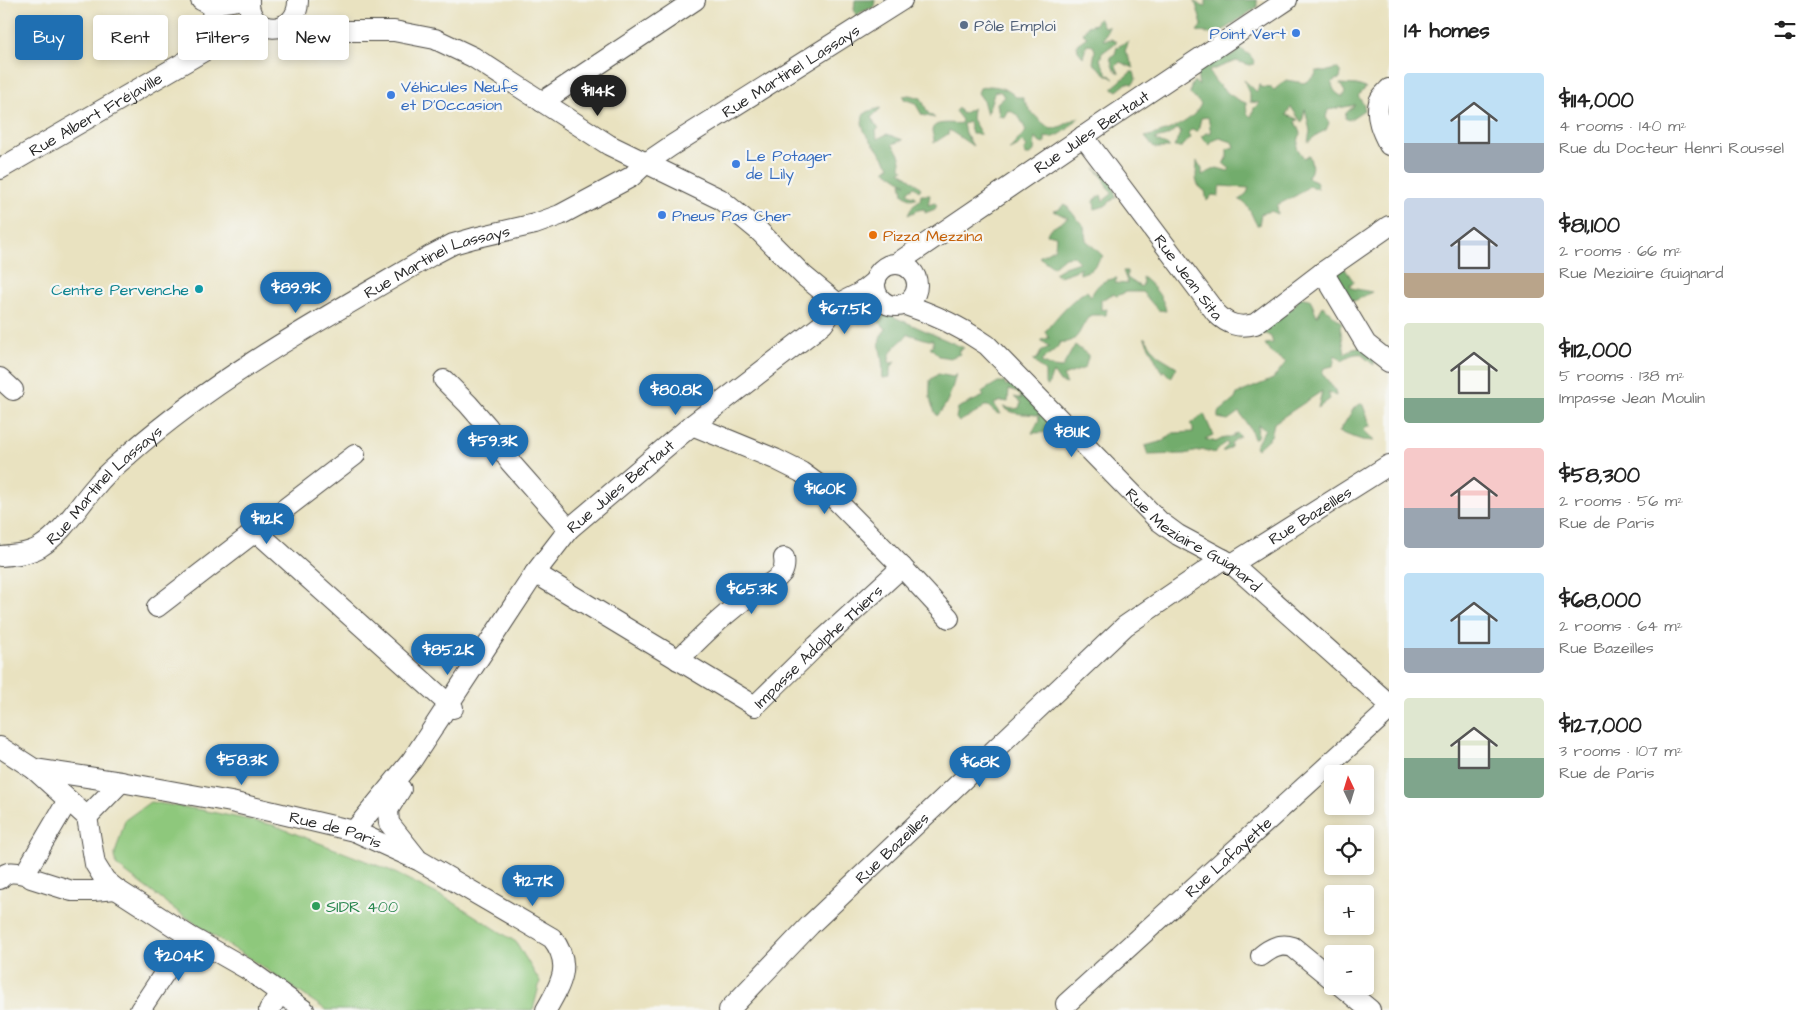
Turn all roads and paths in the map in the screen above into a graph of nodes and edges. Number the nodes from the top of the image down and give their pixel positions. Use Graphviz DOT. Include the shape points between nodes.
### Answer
graph roads {
  1 [pos="694,0"];
  2 [pos="902,0"];
  3 [pos="1288,0"];
  4 [pos="208,5"];
  5 [pos="248,9"];
  6 [pos="295,9"];
  7 [pos="188,60"];
  8 [pos="1389,89"];
  9 [pos="542,102"];
  10 [pos="1083,136"];
  11 [pos="1389,144"];
  12 [pos="646,163"];
  13 [pos="0,169"];
  14 [pos="1389,226"];
  15 [pos="896,264"];
  16 [pos="1324,272"];
  17 [pos="876,280"];
  18 [pos="900,300"];
  19 [pos="845,307"];
  20 [pos="1389,362"];
  21 [pos="444,380"];
  22 [pos="692,425"];
  23 [pos="355,455"];
  24 [pos="1389,465"];
  25 [pos="256,531"];
  26 [pos="565,534"];
  27 [pos="0,556"];
  28 [pos="784,558"];
  29 [pos="1228,561"];
  30 [pos="902,567"];
  31 [pos="536,574"];
  32 [pos="157,607"];
  33 [pos="949,618"];
  34 [pos="678,660"];
  35 [pos="1389,704"];
  36 [pos="451,706"];
  37 [pos="1389,710"];
  38 [pos="0,747"];
  39 [pos="34,769"];
  40 [pos="121,782"];
  41 [pos="68,800"];
  42 [pos="87,817"];
  43 [pos="354,831"];
  44 [pos="420,861"];
  45 [pos="28,874"];
  46 [pos="0,879"];
  47 [pos="116,889"];
  48 [pos="189,936"];
  49 [pos="1261,956"];
  50 [pos="1324,972"];
  51 [pos="280,993"];
  52 [pos="1350,995"];
  53 [pos="1066,1004"];
  54 [pos="551,1005"];
  55 [pos="1362,1008"];
  56 [pos="140,1010"];
  57 [pos="269,1010"];
  58 [pos="304,1010"];
  59 [pos="729,1010"];
  1 -- 9 [label="street"];
  2 -- 12 [label="street, Rue Martinel Lassays"];
  3 -- 10 [label="street, Rue Jules Bertaut"];
  4 -- 5 [label="street"];
  5 -- 6 [label="street" via="264,27 274,28"];
  6 -- 9 [label="street" via="316,31 394,31 436,39 473,57"];
  7 -- 13 [label="street, Rue Albert Fréjaville"];
  8 -- 11 [label="street" via="1379,100 1378,116"];
  9 -- 12 [label="street" via="610,145"];
  10 -- 15 [label="street, Rue Jules Bertaut"];
  10 -- 16 [label="street, Rue Jean Sita" via="1222,320 1233,326 1255,324"];
  12 -- 19 [label="street" via="720,199 759,231 804,276"];
  12 -- 27 [label="street, Rue Martinel Lassays" via="630,177 560,215 453,244 287,340 244,367 129,454 97,484 57,535 39,548 18,555"];
  14 -- 16 [label="street, Rue Jean Sita"];
  15 -- 17 [label="street" via="883,268"];
  15 -- 18 [label="street" via="913,274 916,281"];
  16 -- 20 [label="street" via="1366,344"];
  17 -- 18 [label="street" via="876,292"];
  17 -- 19 [label="street, Rue Jules Bertaut"];
  18 -- 19 [label="street"];
  18 -- 29 [label="street, Rue Meziaire Guignard" via="934,314 988,345 1159,521 1178,535"];
  19 -- 22 [label="street, Rue Jules Bertaut"];
  21 -- 26 [label="street" via="488,427 510,462"];
  22 -- 26 [label="street, Rue Jules Bertaut"];
  22 -- 30 [label="street" via="801,472 826,491"];
  23 -- 25 [label="street"];
  24 -- 29 [label="street, Rue Bazeilles"];
  25 -- 32 [label="street"];
  25 -- 36 [label="street"];
  26 -- 31 [label="street, Rue Jules Bertaut"];
  28 -- 34 [label="street" via="782,573 721,618"];
  29 -- 35 [label="street, Rue Meziaire Guignard"];
  29 -- 59 [label="street, Rue Bazeilles" via="1125,626 810,925"];
  30 -- 33 [label="street"];
  30 -- 34 [label="street, Impasse Adolphe Thiers" via="756,706"];
  31 -- 34 [label="street, Impasse Adolphe Thiers"];
  31 -- 36 [label="street, Rue Jules Bertaut" via="507,626"];
  36 -- 43 [label="street, Rue Jules Bertaut"];
  36 -- 44 [label="street, Rue Jules Bertaut" via="388,810 389,823"];
  37 -- 53 [label="street, Rue Lafayette"];
  38 -- 39 [label="street, Rue de Paris"];
  39 -- 40 [label="street, Rue de Paris"];
  39 -- 41 [label="street, Rue de Paris"];
  40 -- 42 [label="street"];
  40 -- 43 [label="street, Rue de Paris" via="231,802"];
  41 -- 42 [label="street, Rue de Paris"];
  41 -- 45 [label="street" via="28,868"];
  42 -- 47 [label="street" via="96,864 105,880"];
  43 -- 44 [label="street, Rue de Paris"];
  44 -- 54 [label="street, Rue de Paris" via="552,938 560,948 565,968"];
  45 -- 46 [label="street" via="9,872"];
  45 -- 47 [label="street" via="31,878 72,891"];
  47 -- 48 [label="street"];
  48 -- 51 [label="street" via="247,969"];
  48 -- 56 [label="street"];
  49 -- 50 [label="street" via="1277,946 1293,946"];
  51 -- 57 [label="street"];
  51 -- 58 [label="street"];
  52 -- 55 [label="street"];
}
